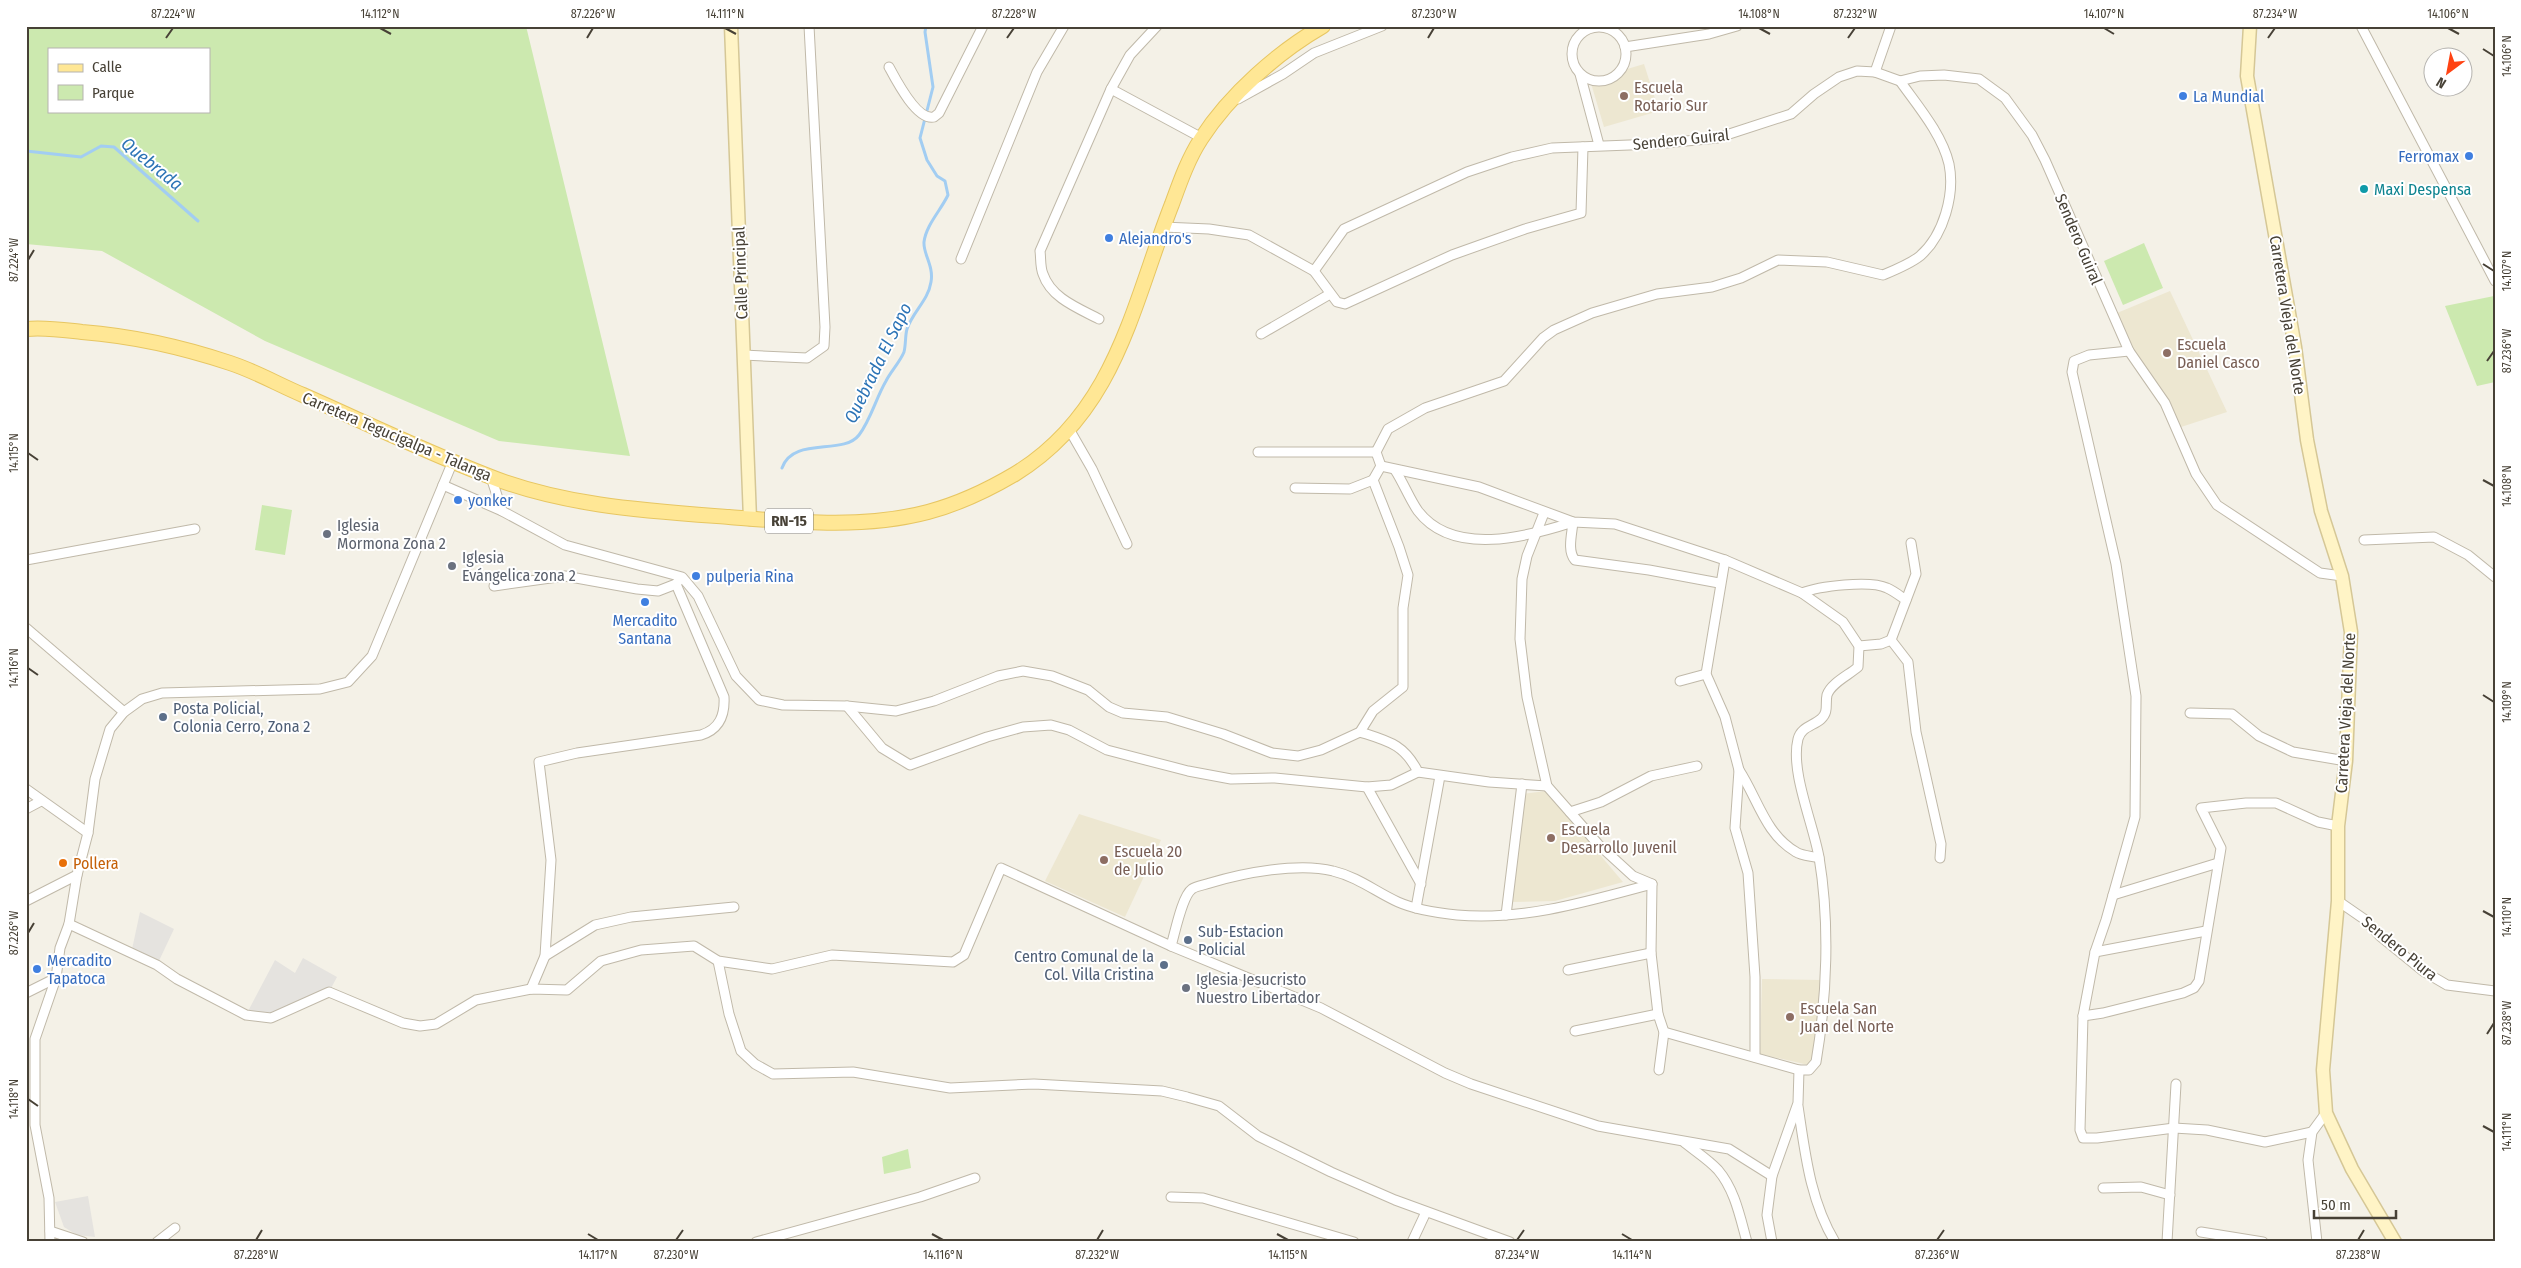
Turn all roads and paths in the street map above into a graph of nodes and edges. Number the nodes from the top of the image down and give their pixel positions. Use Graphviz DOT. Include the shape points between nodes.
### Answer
graph roads {
  1 [pos="730,26"];
  2 [pos="809,26"];
  3 [pos="982,26"];
  4 [pos="1064,26"];
  5 [pos="1157,26"];
  6 [pos="1323,26"];
  7 [pos="1382,26"];
  8 [pos="1737,26"];
  9 [pos="1891,26"];
  10 [pos="2250,26"];
  11 [pos="2361,26"];
  12 [pos="1625,47"];
  13 [pos="889,67"];
  14 [pos="1875,72"];
  15 [pos="1580,74"];
  16 [pos="1900,81"];
  17 [pos="1111,89"];
  18 [pos="1231,103"];
  19 [pos="1202,138"];
  20 [pos="1600,146"];
  21 [pos="1583,147"];
  22 [pos="1163,227"];
  23 [pos="960,259"];
  24 [pos="1314,271"];
  25 [pos="2495,281"];
  26 [pos="1330,294"];
  27 [pos="1099,320"];
  28 [pos="26,329"];
  29 [pos="1262,334"];
  30 [pos="2129,351"];
  31 [pos="743,355"];
  32 [pos="1068,430"];
  33 [pos="1258,452"];
  34 [pos="1376,452"];
  35 [pos="453,461"];
  36 [pos="1381,466"];
  37 [pos="1395,470"];
  38 [pos="491,477"];
  39 [pos="1373,480"];
  40 [pos="443,485"];
  41 [pos="1295,488"];
  42 [pos="502,511"];
  43 [pos="1544,513"];
  44 [pos="750,519"];
  45 [pos="1573,522"];
  46 [pos="195,529"];
  47 [pos="1536,534"];
  48 [pos="2364,540"];
  49 [pos="1911,543"];
  50 [pos="1127,544"];
  51 [pos="26,560"];
  52 [pos="1725,560"];
  53 [pos="2342,576"];
  54 [pos="2495,577"];
  55 [pos="679,580"];
  56 [pos="1719,583"];
  57 [pos="494,586"];
  58 [pos="1802,593"];
  59 [pos="1906,600"];
  60 [pos="26,628"];
  61 [pos="1891,640"];
  62 [pos="1859,646"];
  63 [pos="1706,674"];
  64 [pos="1680,681"];
  65 [pos="847,706"];
  66 [pos="124,712"];
  67 [pos="2190,713"];
  68 [pos="1360,732"];
  69 [pos="2346,761"];
  70 [pos="1697,766"];
  71 [pos="1739,770"];
  72 [pos="1418,772"];
  73 [pos="1440,776"];
  74 [pos="1522,784"];
  75 [pos="1547,786"];
  76 [pos="1367,787"];
  77 [pos="26,789"];
  78 [pos="41,801"];
  79 [pos="26,809"];
  80 [pos="1570,812"];
  81 [pos="2338,826"];
  82 [pos="88,833"];
  83 [pos="1819,858"];
  84 [pos="1940,858"];
  85 [pos="2218,863"];
  86 [pos="77,875"];
  87 [pos="1421,884"];
  88 [pos="1652,884"];
  89 [pos="2114,895"];
  90 [pos="26,901"];
  91 [pos="2338,901"];
  92 [pos="734,907"];
  93 [pos="1416,908"];
  94 [pos="1506,915"];
  95 [pos="69,924"];
  96 [pos="2206,931"];
  97 [pos="1171,946"];
  98 [pos="2094,952"];
  99 [pos="1651,953"];
  100 [pos="545,956"];
  101 [pos="718,961"];
  102 [pos="1568,970"];
  103 [pos="56,978"];
  104 [pos="531,989"];
  105 [pos="2495,991"];
  106 [pos="26,992"];
  107 [pos="1658,1014"];
  108 [pos="2083,1016"];
  109 [pos="1575,1031"];
  110 [pos="1664,1032"];
  111 [pos="1755,1057"];
  112 [pos="1659,1070"];
  113 [pos="1799,1070"];
  114 [pos="2176,1084"];
  115 [pos="1798,1103"];
  116 [pos="2326,1113"];
  117 [pos="2174,1128"];
  118 [pos="2312,1132"];
  119 [pos="1684,1143"];
  120 [pos="1772,1176"];
  121 [pos="976,1178"];
  122 [pos="2103,1188"];
  123 [pos="2170,1195"];
  124 [pos="1172,1197"];
  125 [pos="1426,1212"];
  126 [pos="176,1228"];
  127 [pos="50,1231"];
  128 [pos="2200,1232"];
  129 [pos="50,1242"];
  130 [pos="83,1242"];
  131 [pos="157,1242"];
  132 [pos="756,1242"];
  133 [pos="1354,1242"];
  134 [pos="1412,1242"];
  135 [pos="1510,1242"];
  136 [pos="1747,1242"];
  137 [pos="1772,1242"];
  138 [pos="1835,1242"];
  139 [pos="2167,1242"];
  140 [pos="2263,1242"];
  141 [pos="2317,1242"];
  142 [pos="2395,1242"];
  1 -- 31 [label="street, Calle Principal"];
  2 -- 31 [label="street" via="824,346 807,358"];
  3 -- 13 [label="street" via="939,113 934,117 926,117 918,110"];
  4 -- 23 [label="street" via="1037,72"];
  5 -- 17 [label="street" via="1130,55"];
  6 -- 18 [label="main road, Carretera Tegucigalpa - Talanga / RN-15" via="1278,55"];
  7 -- 18 [label="street" via="1314,54"];
  8 -- 12 [label="street" via="1710,34"];
  9 -- 14 [label="street"];
  10 -- 53 [label="street, Carretera Vieja del Norte" via="2247,76 2296,347 2317,493"];
  11 -- 25 [label="street"];
  12 -- 15 [label="street" via="1624,64 1613,78 1596,81"];
  12 -- 15 [label="street" via="1609,30 1585,31 1574,43 1572,51 1572,59"];
  14 -- 16 [label="street, Sendero Guiral"];
  14 -- 20 [label="street, Sendero Guiral" via="1857,71 1839,77 1791,114 1717,138"];
  15 -- 20 [label="street"];
  16 -- 30 [label="street, Sendero Guiral" via="1944,75 1979,79 2005,98 2032,135 2045,160"];
  16 -- 34 [label="street" via="1939,140 1948,163 1950,186 1946,210 1930,246 1919,257 1883,275 1827,262 1778,260 1742,278 1712,288 1657,294 1592,313 1543,338 1504,381 1425,408 1388,429"];
  17 -- 19 [label="street"];
  17 -- 27 [label="street" via="1040,251 1042,273 1050,286 1062,300"];
  18 -- 19 [label="main road, Carretera Tegucigalpa - Talanga / RN-15"];
  19 -- 22 [label="main road, Carretera Tegucigalpa - Talanga / RN-15" via="1186,167"];
  20 -- 21 [label="street, Sendero Guiral"];
  21 -- 24 [label="street, Sendero Guiral" via="1552,148 1512,157 1467,172 1362,219 1344,229"];
  21 -- 26 [label="street" via="1581,213 1452,255 1345,304 1336,302"];
  22 -- 24 [label="street" via="1208,229 1249,236"];
  22 -- 32 [label="main road, Carretera Tegucigalpa - Talanga / RN-15" via="1125,337 1107,376 1088,408"];
  24 -- 26 [label="street"];
  26 -- 29 [label="street"];
  28 -- 35 [label="main road, Carretera Tegucigalpa - Talanga / RN-15" via="127,336 231,363"];
  30 -- 53 [label="street, Sendero Guiral" via="2165,403 2196,474 2217,505 2320,573"];
  30 -- 89 [label="street" via="2089,355 2074,361 2072,372 2116,564 2136,696 2135,817"];
  31 -- 44 [label="street, Calle Principal"];
  32 -- 44 [label="main road, Carretera Tegucigalpa - Talanga / RN-15" via="1046,452 1004,480 960,502 925,513 858,523"];
  32 -- 50 [label="street" via="1092,469"];
  33 -- 34 [label="street"];
  34 -- 36 [label="street"];
  35 -- 38 [label="main road, Carretera Tegucigalpa - Talanga / RN-15"];
  35 -- 40 [label="street"];
  36 -- 37 [label="street"];
  36 -- 39 [label="street"];
  37 -- 43 [label="street" via="1480,487"];
  37 -- 47 [label="street" via="1418,511 1440,531 1493,539"];
  38 -- 42 [label="street"];
  38 -- 44 [label="main road, Carretera Tegucigalpa - Talanga / RN-15" via="552,496 665,512"];
  39 -- 41 [label="street" via="1350,489"];
  39 -- 68 [label="street" via="1408,575 1403,608 1404,681 1398,693 1373,711"];
  40 -- 42 [label="street"];
  40 -- 66 [label="street" via="372,656 348,682 320,689 162,694 142,699"];
  42 -- 55 [label="street" via="565,545"];
  43 -- 45 [label="street"];
  43 -- 47 [label="street"];
  45 -- 47 [label="street"];
  45 -- 52 [label="street" via="1614,524"];
  45 -- 56 [label="street" via="1570,550 1575,560"];
  46 -- 51 [label="street"];
  47 -- 75 [label="street" via="1522,579 1520,639 1528,697"];
  48 -- 54 [label="street" via="2434,537 2468,555"];
  49 -- 59 [label="street" via="1916,574"];
  52 -- 56 [label="street"];
  52 -- 58 [label="street"];
  53 -- 69 [label="street, Carretera Vieja del Norte" via="2351,632"];
  55 -- 57 [label="street" via="658,591 566,576"];
  55 -- 65 [label="street" via="698,596 736,676 759,700 783,705"];
  55 -- 100 [label="street" via="724,697 725,711 718,726 701,735 577,753 539,762 551,860"];
  56 -- 63 [label="street"];
  58 -- 59 [label="street" via="1841,584 1885,586"];
  58 -- 62 [label="street" via="1843,622"];
  59 -- 61 [label="street"];
  60 -- 66 [label="street"];
  61 -- 62 [label="street"];
  61 -- 84 [label="street" via="1908,662 1916,732 1941,844"];
  62 -- 83 [label="street" via="1858,667 1833,686 1827,695 1825,714 1799,736 1795,756"];
  63 -- 64 [label="street"];
  63 -- 71 [label="street" via="1726,716"];
  65 -- 68 [label="street" via="896,711 934,701 998,676 1023,672 1052,676 1088,690 1122,713 1167,716 1272,753 1298,756"];
  65 -- 76 [label="street" via="882,748 910,765 1023,727 1051,725 1069,730 1107,750 1188,772 1231,780 1275,778"];
  66 -- 82 [label="street" via="110,729 95,779"];
  67 -- 69 [label="street" via="2232,714 2259,736 2293,752"];
  68 -- 72 [label="street" via="1401,748 1410,756"];
  69 -- 81 [label="street, Carretera Vieja del Norte"];
  70 -- 80 [label="street" via="1651,776 1600,802"];
  71 -- 83 [label="street" via="1774,833 1797,853"];
  71 -- 111 [label="street" via="1735,828 1748,873 1755,976"];
  72 -- 73 [label="street"];
  72 -- 76 [label="street" via="1391,785"];
  73 -- 74 [label="street"];
  73 -- 87 [label="street"];
  74 -- 75 [label="street"];
  74 -- 94 [label="street"];
  75 -- 80 [label="street"];
  76 -- 87 [label="street"];
  77 -- 78 [label="street"];
  78 -- 79 [label="street"];
  78 -- 82 [label="street"];
  80 -- 88 [label="street" via="1633,876"];
  81 -- 85 [label="street" via="2318,822 2276,803 2201,808 2221,848"];
  81 -- 91 [label="street, Carretera Vieja del Norte"];
  82 -- 86 [label="street"];
  83 -- 113 [label="street" via="1825,937 1822,1026 1816,1062 1809,1070"];
  85 -- 89 [label="street"];
  85 -- 96 [label="street"];
  86 -- 90 [label="street"];
  86 -- 95 [label="street"];
  87 -- 93 [label="street"];
  88 -- 94 [label="street" via="1568,907"];
  88 -- 99 [label="street"];
  89 -- 98 [label="street"];
  91 -- 105 [label="street, Sendero Piura" via="2364,919 2423,971 2447,985"];
  91 -- 116 [label="street, Carretera Vieja del Norte" via="2323,1070"];
  92 -- 100 [label="street" via="595,924"];
  93 -- 94 [label="street" via="1458,915"];
  93 -- 97 [label="street" via="1332,870 1279,868 1191,889"];
  95 -- 103 [label="street" via="60,948"];
  95 -- 104 [label="street" via="157,965 246,1016 271,1018 330,992 404,1023 420,1026 436,1024 476,1000"];
  96 -- 98 [label="street"];
  96 -- 108 [label="street" via="2199,981 2194,988 2103,1014"];
  97 -- 101 [label="street" via="1001,868 964,955 954,962 832,954 772,969"];
  97 -- 119 [label="street" via="1321,1008 1471,1084 1598,1126"];
  98 -- 108 [label="street"];
  99 -- 102 [label="street"];
  99 -- 107 [label="street"];
  100 -- 104 [label="street"];
  101 -- 104 [label="street" via="694,946 640,950 602,961 567,990"];
  101 -- 125 [label="street" via="741,1051 773,1074 853,1072 950,1088 1034,1084 1162,1091 1219,1106 1258,1136 1280,1148"];
  103 -- 106 [label="street"];
  103 -- 127 [label="street" via="35,1039 35,1125 49,1198"];
  107 -- 109 [label="street"];
  107 -- 110 [label="street"];
  108 -- 117 [label="street" via="2079,1116 2083,1138"];
  110 -- 111 [label="street"];
  110 -- 112 [label="street"];
  111 -- 113 [label="street"];
  113 -- 115 [label="street"];
  114 -- 117 [label="street"];
  115 -- 120 [label="street"];
  115 -- 138 [label="street" via="1811,1183"];
  116 -- 118 [label="street"];
  116 -- 142 [label="street, Carretera Vieja del Norte" via="2352,1169"];
  117 -- 118 [label="street" via="2207,1130 2265,1142"];
  117 -- 123 [label="street"];
  118 -- 141 [label="street" via="2308,1160"];
  119 -- 120 [label="street" via="1729,1149"];
  119 -- 136 [label="street" via="1718,1169 1739,1208"];
  120 -- 137 [label="street" via="1767,1215"];
  121 -- 132 [label="street" via="920,1197"];
  122 -- 123 [label="street" via="2141,1186"];
  123 -- 139 [label="street"];
  124 -- 133 [label="street" via="1203,1198"];
  125 -- 134 [label="street"];
  125 -- 135 [label="street"];
  126 -- 131 [label="street"];
  127 -- 129 [label="street"];
  127 -- 130 [label="street"];
  128 -- 140 [label="street"];
}
